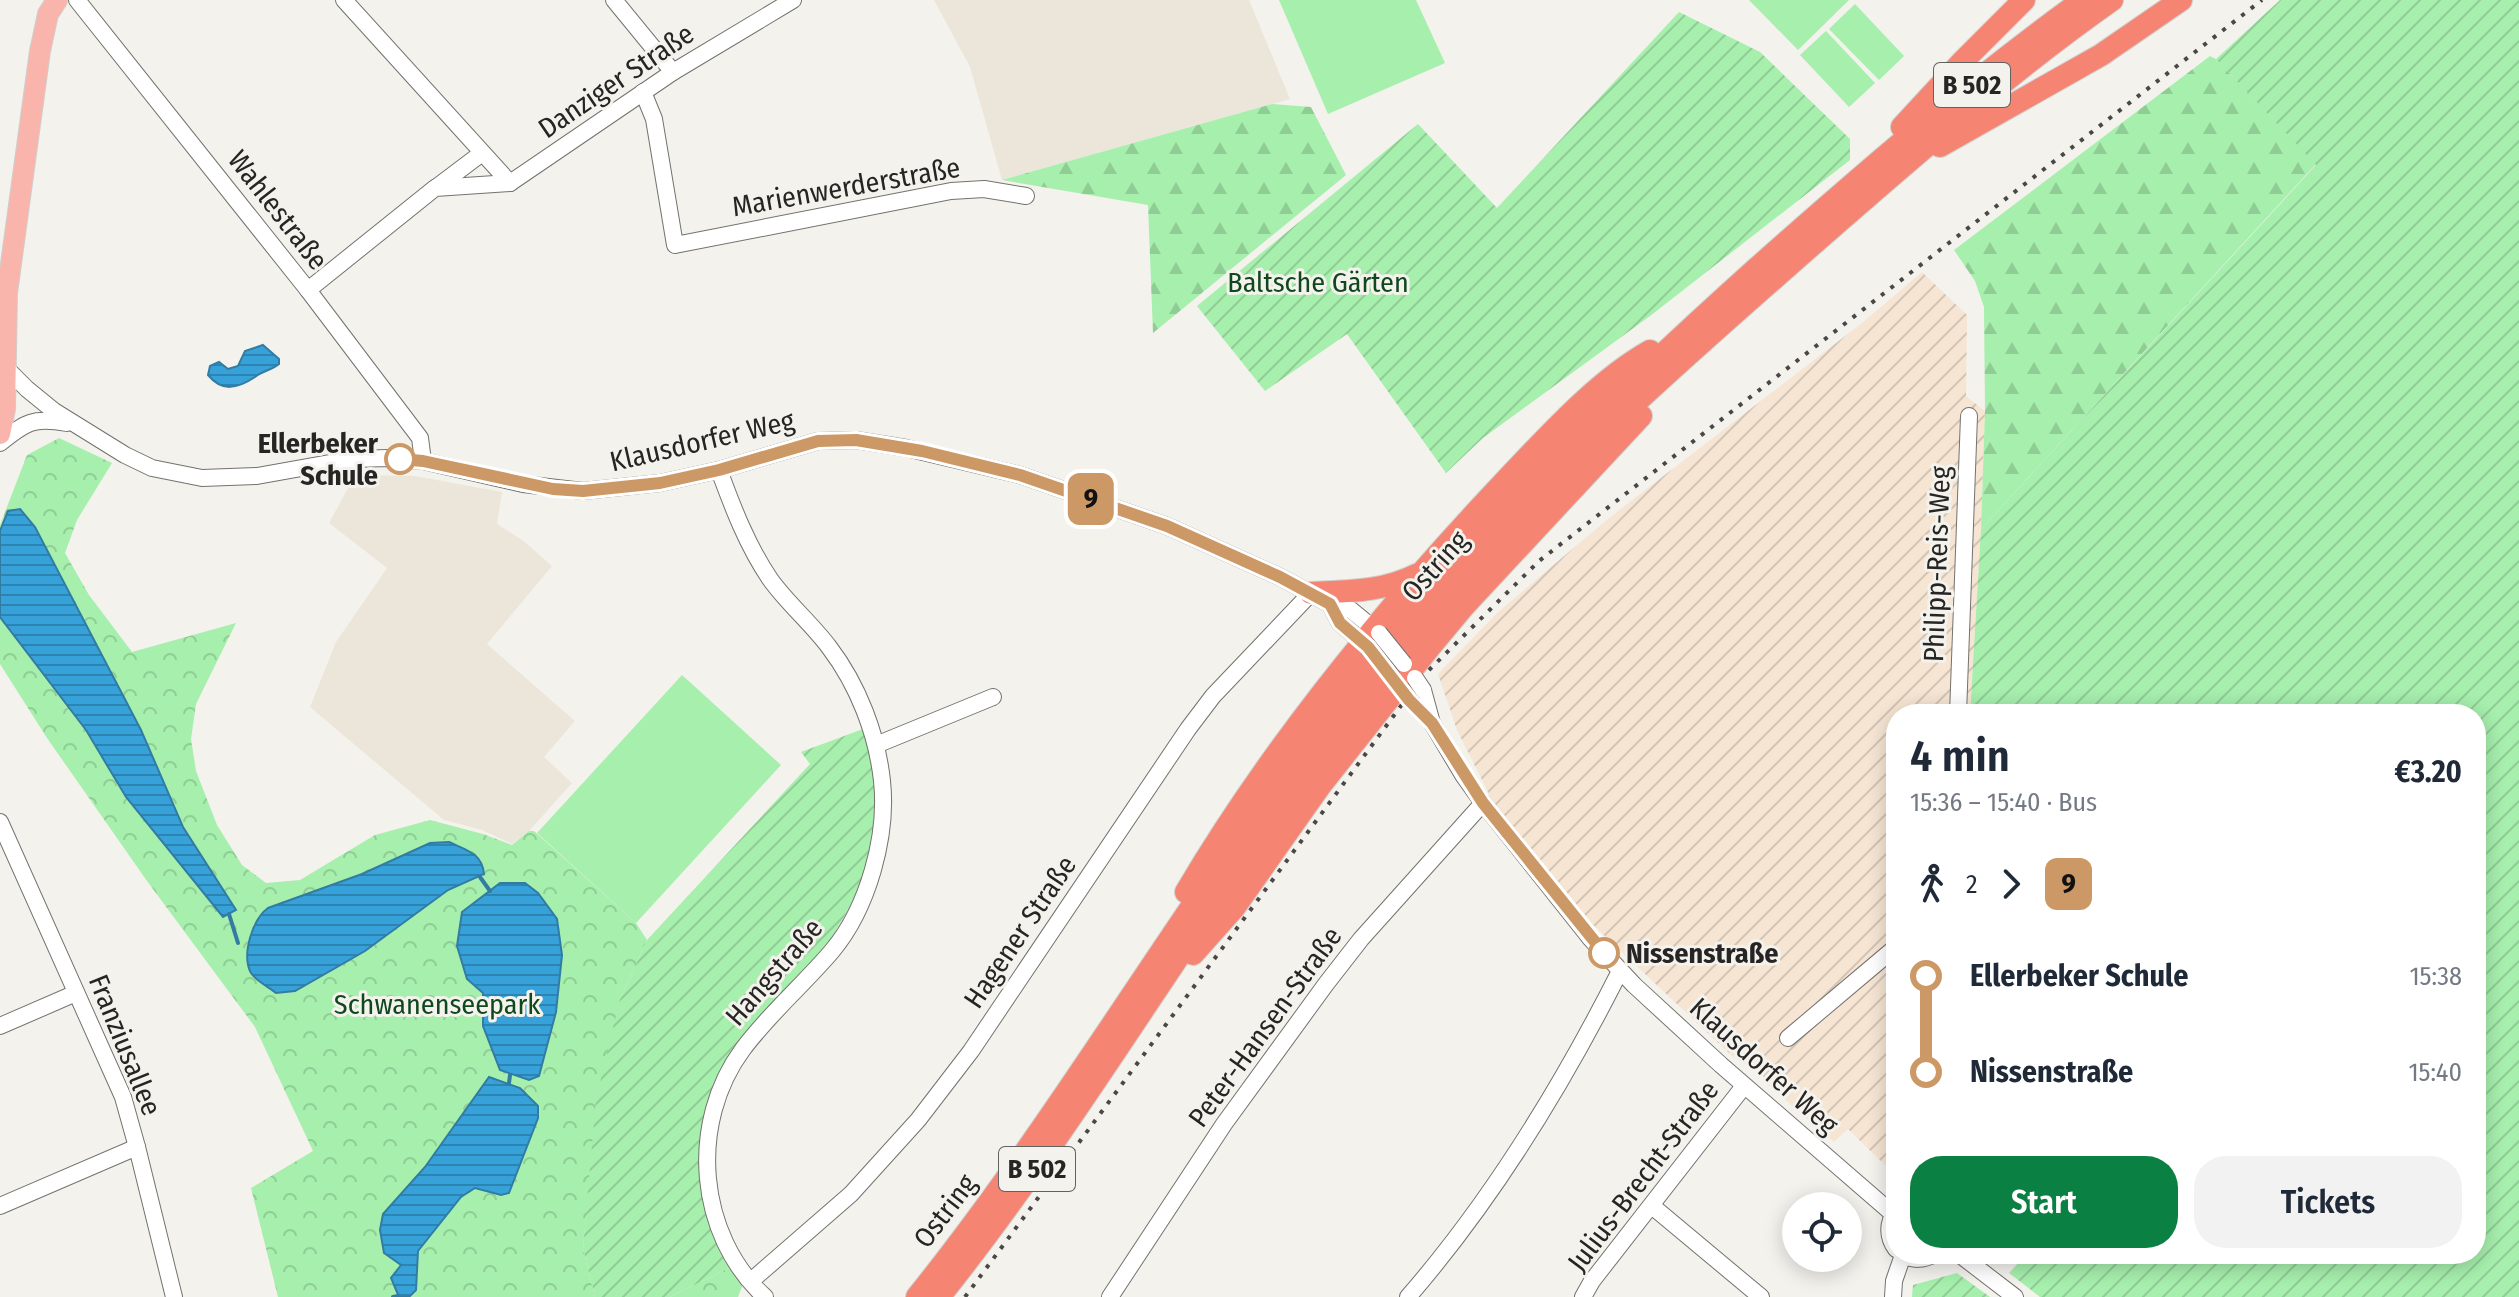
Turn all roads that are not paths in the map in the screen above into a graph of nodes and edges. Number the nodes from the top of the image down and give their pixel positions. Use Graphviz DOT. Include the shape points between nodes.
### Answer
graph roads {
  1 [pos="58,0"];
  2 [pos="77,0"];
  3 [pos="344,0"];
  4 [pos="614,0"];
  5 [pos="793,0"];
  6 [pos="2024,0"];
  7 [pos="2083,0"];
  8 [pos="2112,0"];
  9 [pos="2181,0"];
  10 [pos="673,72"];
  11 [pos="643,92"];
  12 [pos="482,153"];
  13 [pos="1907,163"];
  14 [pos="1863,174"];
  15 [pos="510,183"];
  16 [pos="435,188"];
  17 [pos="1026,196"];
  18 [pos="308,290"];
  19 [pos="1692,339"];
  20 [pos="3,364"];
  21 [pos="1969,416"];
  22 [pos="73,425"];
  23 [pos="0,434"];
  24 [pos="0,443"];
  25 [pos="423,461"];
  26 [pos="719,470"];
  27 [pos="1424,571"];
  28 [pos="1320,599"];
  29 [pos="1371,638"];
  30 [pos="1408,683"];
  31 [pos="993,697"];
  32 [pos="1958,704"];
  33 [pos="876,745"];
  34 [pos="1483,803"];
  35 [pos="0,822"];
  36 [pos="1886,955"];
  37 [pos="1620,971"];
  38 [pos="1166,975"];
  39 [pos="1143,978"];
  40 [pos="76,993"];
  41 [pos="0,1026"];
  42 [pos="1788,1038"];
  43 [pos="1744,1086"];
  44 [pos="137,1147"];
  45 [pos="0,1206"];
  46 [pos="1652,1206"];
  47 [pos="1886,1206"];
  48 [pos="1898,1264"];
  49 [pos="1972,1264"];
  50 [pos="751,1281"];
  51 [pos="174,1297"];
  52 [pos="765,1297"];
  53 [pos="917,1297"];
  54 [pos="939,1297"];
  55 [pos="1110,1297"];
  56 [pos="1408,1297"];
  57 [pos="1583,1297"];
  58 [pos="1761,1297"];
  59 [pos="1893,1297"];
  60 [pos="2015,1297"];
  1 -- 20 [label="main road"];
  2 -- 18 [label="street, Wahlestraße"];
  3 -- 12 [label="street"];
  4 -- 10 [label="street"];
  5 -- 10 [label="street, Danziger Straße"];
  6 -- 14 [label="highway"];
  7 -- 14 [label="highway, Ostring / B 502"];
  8 -- 13 [label="highway, Ostring / B 502"];
  9 -- 13 [label="highway" via="2101,55"];
  10 -- 11 [label="street, Danziger Straße"];
  11 -- 15 [label="street, Danziger Straße"];
  11 -- 17 [label="street, Marienwerderstraße" via="654,119 675,245 951,191 984,189"];
  12 -- 15 [label="street"];
  12 -- 16 [label="street"];
  13 -- 19 [label="highway, Ostring / B 502"];
  14 -- 19 [label="highway, Ostring / B 502"];
  15 -- 16 [label="street"];
  16 -- 18 [label="street"];
  18 -- 25 [label="street, Wahlestraße" via="420,438"];
  19 -- 27 [label="highway" via="1646,353 1580,405"];
  19 -- 30 [label="highway" via="1669,385 1464,606"];
  19 -- 38 [label="highway, Ostring / B 502" via="1413,636 1319,756"];
  19 -- 39 [label="highway, Ostring / B 502" via="1542,469 1437,582 1291,765"];
  20 -- 22 [label="street, Klausdorfer Weg"];
  20 -- 23 [label="main road"];
  21 -- 32 [label="street, Philipp-Reis-Weg"];
  22 -- 24 [label="street, Klausdorfer Weg" via="33,421"];
  22 -- 25 [label="street, Klausdorfer Weg" via="152,468 202,478 257,476 352,459"];
  25 -- 26 [label="street, Klausdorfer Weg" via="523,484 583,491"];
  26 -- 28 [label="street, Klausdorfer Weg" via="818,441 856,440 906,448 1020,475 1139,516 1209,543"];
  26 -- 33 [label="street, Hangstraße" via="743,534 771,580 831,649 862,704"];
  27 -- 28 [label="highway" via="1392,585"];
  27 -- 29 [label="highway"];
  28 -- 29 [label="street, Klausdorfer Weg" via="1351,610"];
  28 -- 50 [label="street, Hagener Straße" via="1213,696 971,1051 918,1120 851,1194"];
  29 -- 30 [label="street, Klausdorfer Weg, bridge"];
  29 -- 39 [label="highway" via="1221,834 1170,919"];
  30 -- 34 [label="street, Klausdorfer Weg"];
  30 -- 38 [label="highway" via="1320,786 1201,948"];
  31 -- 33 [label="street"];
  33 -- 50 [label="street, Hangstraße" via="882,818 878,853 862,901 835,948 742,1050 712,1116 706,1173 715,1221"];
  34 -- 37 [label="street, Klausdorfer Weg"];
  34 -- 55 [label="street, Peter-Hansen-Straße" via="1326,984 1224,1124"];
  35 -- 40 [label="street, Franziusallee"];
  36 -- 42 [label="street"];
  37 -- 43 [label="street, Klausdorfer Weg"];
  37 -- 56 [label="street" via="1519,1148"];
  38 -- 54 [label="highway, Ostring / B 502" via="1030,1178"];
  39 -- 53 [label="highway, Ostring / B 502" via="1011,1174"];
  40 -- 41 [label="street"];
  40 -- 44 [label="street, Franziusallee" via="123,1097"];
  43 -- 46 [label="street, Julius-Brecht-Straße"];
  43 -- 47 [label="street, Klausdorfer Weg"];
  44 -- 45 [label="street"];
  44 -- 51 [label="street, Franziusallee"];
  46 -- 57 [label="street, Julius-Brecht-Straße"];
  46 -- 58 [label="street"];
  48 -- 59 [label="street, Klausdorfer Weg"];
  49 -- 60 [label="street"];
  50 -- 52 [label="street, Hangstraße"];
}
